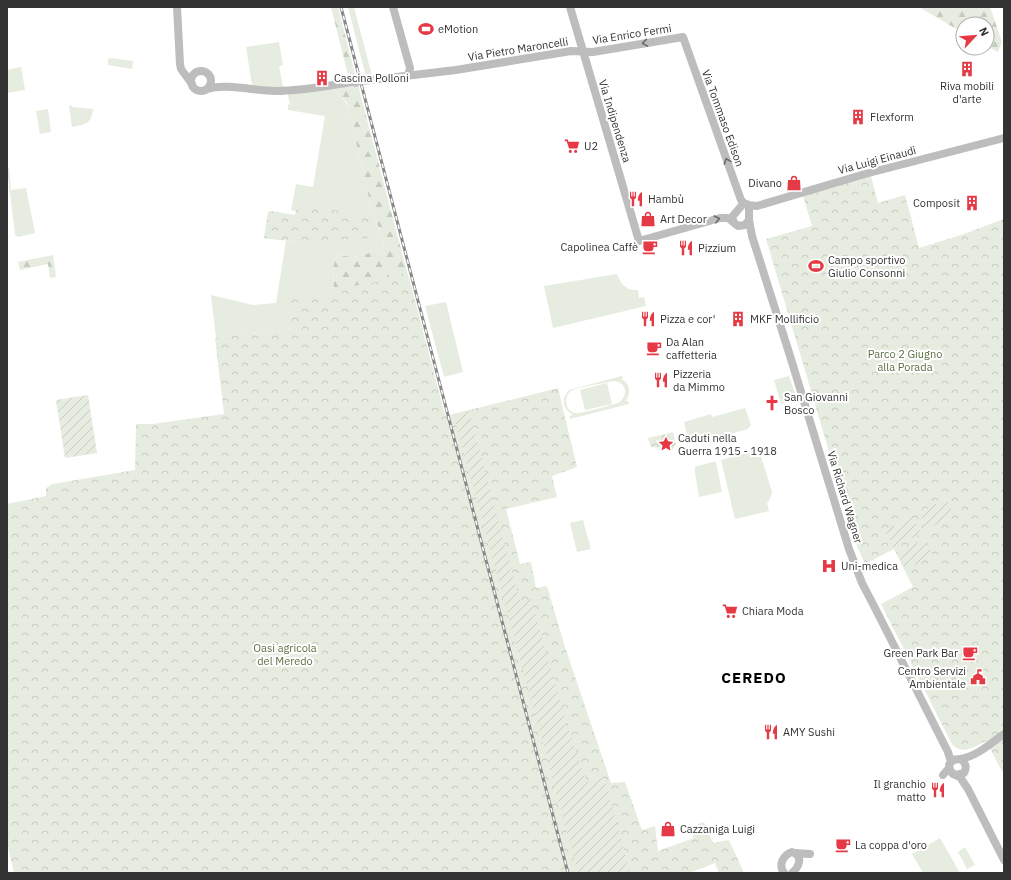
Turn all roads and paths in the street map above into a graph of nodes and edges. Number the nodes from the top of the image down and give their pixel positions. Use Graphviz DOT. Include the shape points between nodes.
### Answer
graph roads {
  1 [pos="177,7"];
  2 [pos="393,7"];
  3 [pos="570,7"];
  4 [pos="683,37"];
  5 [pos="584,52"];
  6 [pos="180,54"];
  7 [pos="406,56"];
  8 [pos="199,70"];
  9 [pos="456,70"];
  10 [pos="210,76"];
  11 [pos="402,76"];
  12 [pos="192,84"];
  13 [pos="228,87"];
  14 [pos="207,89"];
  15 [pos="1004,138"];
  16 [pos="746,204"];
  17 [pos="757,206"];
  18 [pos="748,219"];
  19 [pos="736,224"];
  20 [pos="752,236"];
  21 [pos="1004,734"];
  22 [pos="975,754"];
  23 [pos="954,766"];
  24 [pos="966,769"];
  25 [pos="968,789"];
  26 [pos="795,853"];
  27 [pos="1004,860"];
  28 [pos="799,863"];
  29 [pos="781,871"];
  30 [pos="792,873"];
  1 -- 6 [label="street"];
  2 -- 7 [label="street"];
  3 -- 5 [label="street, Via Indipendenza"];
  4 -- 5 [label="street, Via Enrico Fermi, one-way"];
  16 -- 4 [label="street, Via Tommaso Edison, one-way" via="741,200"];
  5 -- 9 [label="street, Via Pietro Maroncelli" via="571,51"];
  5 -- 19 [label="street, Via Indipendenza, one-way" via="639,241 720,218 728,218"];
  6 -- 8 [label="street" via="185,65"];
  6 -- 12 [label="street" via="180,67"];
  7 -- 9 [label="street, Via Pietro Maroncelli" via="419,68"];
  7 -- 11 [label="street" via="407,69"];
  8 -- 10 [label="street" via="206,71"];
  8 -- 12 [label="street" via="192,76"];
  9 -- 11 [label="street, Via Pietro Maroncelli"];
  10 -- 13 [label="street"];
  10 -- 14 [label="street" via="211,84"];
  11 -- 13 [label="street, Via Pietro Maroncelli, bridge" via="276,91"];
  12 -- 14 [label="street" via="199,91"];
  13 -- 14 [label="street, Via Pietro Maroncelli"];
  15 -- 17 [label="street, Via Luigi Einaudi" via="865,174"];
  16 -- 17 [label="street, Via Luigi Einaudi"];
  16 -- 18 [label="street, Via Richard Wagner" via="749,208"];
  16 -- 19 [label="street" via="732,217"];
  17 -- 18 [label="street"];
  18 -- 19 [label="street" via="745,225"];
  18 -- 20 [label="street, Via Richard Wagner"];
  19 -- 20 [label="street"];
  20 -- 23 [label="street, Via Richard Wagner" via="849,549 862,582"];
  21 -- 22 [label="street"];
  22 -- 23 [label="street"];
  22 -- 24 [label="street"];
  23 -- 24 [label="street" via="965,762"];
  23 -- 24 [label="street" via="961,775"];
  23 -- 25 [label="street, Via Richard Wagner"];
  24 -- 25 [label="street, Via Richard Wagner"];
  25 -- 27 [label="street, Via Richard Wagner"];
  26 -- 28 [label="street" via="799,856"];
  26 -- 28 [label="street" via="810,854"];
  26 -- 29 [label="street" via="786,854"];
  28 -- 30 [label="street"];
}
